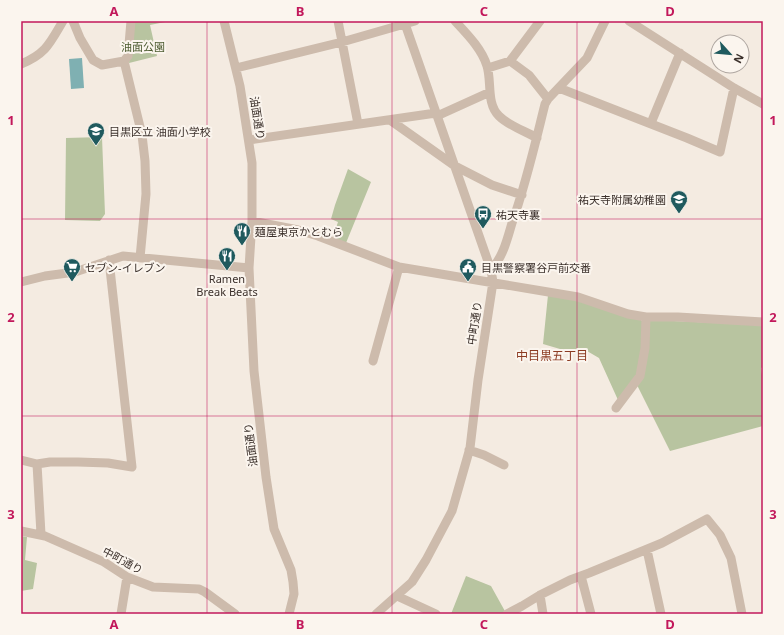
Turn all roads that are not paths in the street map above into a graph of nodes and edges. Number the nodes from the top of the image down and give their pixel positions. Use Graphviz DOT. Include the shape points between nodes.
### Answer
graph roads {
  1 [pos="63,21"];
  2 [pos="73,21"];
  3 [pos="131,21"];
  4 [pos="224,21"];
  5 [pos="338,21"];
  6 [pos="415,21"];
  7 [pos="455,21"];
  8 [pos="540,21"];
  9 [pos="605,21"];
  10 [pos="629,21"];
  11 [pos="404,23"];
  12 [pos="342,42"];
  13 [pos="680,53"];
  14 [pos="124,61"];
  15 [pos="510,61"];
  16 [pos="21,64"];
  17 [pos="236,68"];
  18 [pos="488,68"];
  19 [pos="559,88"];
  20 [pos="734,88"];
  21 [pos="490,92"];
  22 [pos="548,99"];
  23 [pos="763,104"];
  24 [pos="437,115"];
  25 [pos="390,120"];
  26 [pos="358,124"];
  27 [pos="651,124"];
  28 [pos="537,138"];
  29 [pos="249,140"];
  30 [pos="455,166"];
  31 [pos="522,195"];
  32 [pos="252,220"];
  33 [pos="140,258"];
  34 [pos="109,260"];
  35 [pos="399,267"];
  36 [pos="249,268"];
  37 [pos="491,270"];
  38 [pos="21,282"];
  39 [pos="493,282"];
  40 [pos="646,317"];
  41 [pos="763,322"];
  42 [pos="373,361"];
  43 [pos="616,408"];
  44 [pos="469,450"];
  45 [pos="21,460"];
  46 [pos="37,464"];
  47 [pos="504,465"];
  48 [pos="21,531"];
  49 [pos="41,534"];
  50 [pos="647,550"];
  51 [pos="580,576"];
  52 [pos="126,577"];
  53 [pos="540,595"];
  54 [pos="397,596"];
  55 [pos="121,614"];
  56 [pos="235,614"];
  57 [pos="289,614"];
  58 [pos="376,614"];
  59 [pos="436,614"];
  60 [pos="507,614"];
  61 [pos="544,614"];
  62 [pos="591,614"];
  63 [pos="661,614"];
  64 [pos="742,614"];
  1 -- 16 [label="street" via="44,51"];
  2 -- 14 [label="street" via="93,60 102,65"];
  3 -- 14 [label="street" via="128,56"];
  4 -- 17 [label="street, 油面通り"];
  5 -- 12 [label="street"];
  6 -- 11 [label="street"];
  7 -- 18 [label="street" via="477,48"];
  8 -- 15 [label="street"];
  9 -- 19 [label="street" via="587,58"];
  10 -- 13 [label="street"];
  11 -- 12 [label="street"];
  11 -- 24 [label="street, 中町通り"];
  12 -- 17 [label="street"];
  12 -- 26 [label="street"];
  13 -- 20 [label="street"];
  13 -- 27 [label="street"];
  14 -- 33 [label="street" via="142,135 145,161 146,194"];
  15 -- 18 [label="street"];
  15 -- 22 [label="street" via="530,75"];
  17 -- 29 [label="street, 油面通り"];
  18 -- 21 [label="street"];
  19 -- 22 [label="street"];
  19 -- 27 [label="street"];
  20 -- 23 [label="street"];
  20 -- 27 [label="street" via="720,152"];
  21 -- 24 [label="street"];
  21 -- 28 [label="street" via="499,116"];
  22 -- 28 [label="street"];
  24 -- 25 [label="street"];
  24 -- 30 [label="street, 中町通り"];
  25 -- 26 [label="street"];
  25 -- 30 [label="street"];
  26 -- 29 [label="street"];
  28 -- 31 [label="street"];
  29 -- 32 [label="street, 油面通り" via="252,163"];
  30 -- 31 [label="street" via="492,185"];
  30 -- 37 [label="street, 中町通り"];
  31 -- 37 [label="street" via="500,259"];
  32 -- 35 [label="street" via="318,236"];
  32 -- 36 [label="street, 油面通り"];
  33 -- 34 [label="street" via="123,256"];
  33 -- 36 [label="street"];
  34 -- 38 [label="street" via="75,272"];
  34 -- 46 [label="street" via="132,467 78,462"];
  35 -- 39 [label="street"];
  35 -- 42 [label="street"];
  36 -- 57 [label="street, 油面通り" via="252,352 266,477 274,529 291,570 293,582 294,594"];
  37 -- 39 [label="street, 中町通り"];
  39 -- 40 [label="street" via="578,297 628,314"];
  39 -- 44 [label="street, 中町通り"];
  40 -- 41 [label="street"];
  40 -- 43 [label="street" via="645,348 640,376"];
  44 -- 47 [label="street"];
  44 -- 54 [label="street, 中町通り" via="452,511 412,582"];
  45 -- 46 [label="street"];
  46 -- 49 [label="street"];
  48 -- 49 [label="street, 中町通り"];
  49 -- 52 [label="street, 中町通り" via="104,562"];
  50 -- 51 [label="street"];
  50 -- 63 [label="street"];
  50 -- 64 [label="street" via="707,518 720,535 731,558"];
  51 -- 53 [label="street"];
  51 -- 62 [label="street"];
  52 -- 55 [label="street"];
  52 -- 56 [label="street, 中町通り" via="153,587 199,589"];
  53 -- 60 [label="street"];
  53 -- 61 [label="street"];
  54 -- 58 [label="street, 中町通り"];
  54 -- 59 [label="street"];
}
